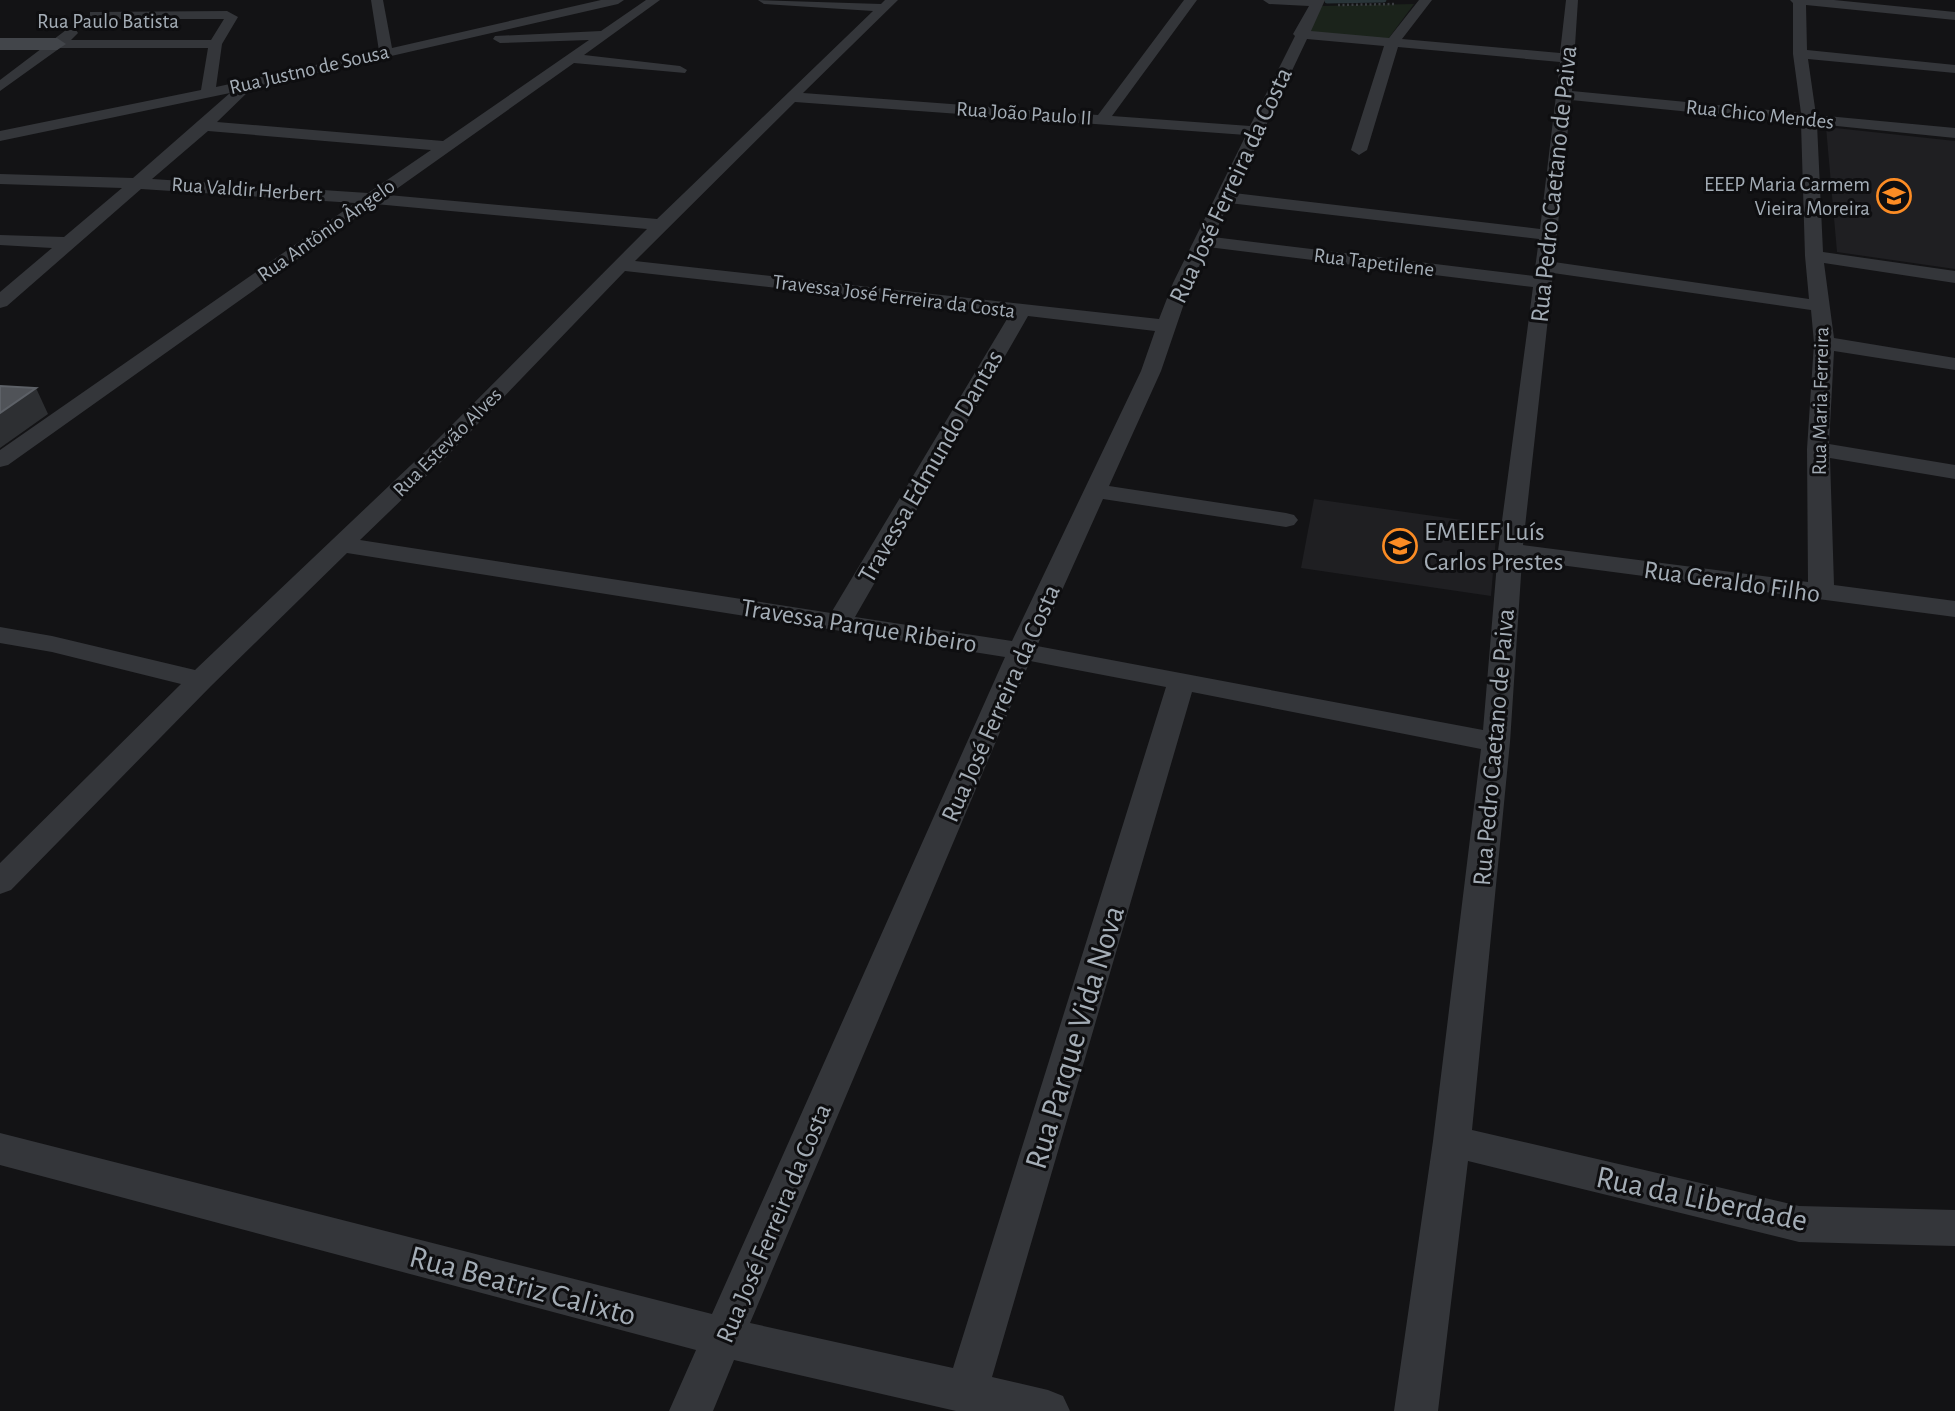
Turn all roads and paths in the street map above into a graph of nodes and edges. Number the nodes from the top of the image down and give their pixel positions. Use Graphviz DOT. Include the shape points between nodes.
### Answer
graph roads {
  1 [pos="116,0"];
  2 [pos="377,0"];
  3 [pos="618,0"];
  4 [pos="654,0"];
  5 [pos="764,0"];
  6 [pos="1191,0"];
  7 [pos="1269,0"];
  8 [pos="1572,0"];
  9 [pos="1798,0"];
  10 [pos="1846,0"];
  11 [pos="1424,2"];
  12 [pos="1317,3"];
  13 [pos="888,4"];
  14 [pos="563,5"];
  15 [pos="1955,10"];
  16 [pos="95,15"];
  17 [pos="1955,16"];
  18 [pos="1300,34"];
  19 [pos="603,36"];
  20 [pos="444,38"];
  21 [pos="1392,43"];
  22 [pos="0,44"];
  23 [pos="57,44"];
  24 [pos="215,44"];
  25 [pos="386,51"];
  26 [pos="1800,54"];
  27 [pos="569,58"];
  28 [pos="1566,58"];
  29 [pos="1955,69"];
  30 [pos="680,70"];
  31 [pos="247,85"];
  32 [pos="0,87"];
  33 [pos="208,92"];
  34 [pos="1564,94"];
  35 [pos="793,97"];
  36 [pos="1103,118"];
  37 [pos="1809,119"];
  38 [pos="204,126"];
  39 [pos="1256,131"];
  40 [pos="1955,133"];
  41 [pos="0,136"];
  42 [pos="444,146"];
  43 [pos="1359,150"];
  44 [pos="0,178"];
  45 [pos="139,181"];
  46 [pos="372,197"];
  47 [pos="1224,197"];
  48 [pos="661,225"];
  49 [pos="1549,235"];
  50 [pos="0,240"];
  51 [pos="1204,241"];
  52 [pos="67,243"];
  53 [pos="1814,256"];
  54 [pos="623,265"];
  55 [pos="1543,274"];
  56 [pos="1955,277"];
  57 [pos="0,302"];
  58 [pos="1820,306"];
  59 [pos="1022,310"];
  60 [pos="1166,326"];
  61 [pos="1824,343"];
  62 [pos="1955,364"];
  63 [pos="1818,449"];
  64 [pos="0,460"];
  65 [pos="1955,472"];
  66 [pos="1097,491"];
  67 [pos="1286,520"];
  68 [pos="343,545"];
  69 [pos="1510,551"];
  70 [pos="1821,593"];
  71 [pos="1955,609"];
  72 [pos="839,622"];
  73 [pos="0,635"];
  74 [pos="1021,651"];
  75 [pos="201,680"];
  76 [pos="1181,682"];
  77 [pos="1496,742"];
  78 [pos="0,882"];
  79 [pos="1452,1141"];
  80 [pos="0,1149"];
  81 [pos="1955,1228"];
  82 [pos="723,1337"];
  83 [pos="967,1391"];
  84 [pos="691,1411"];
  85 [pos="1048,1411"];
  86 [pos="1416,1411"];
  1 -- 16 [label="street"];
  2 -- 25 [label="street"];
  3 -- 14 [label="street, Rua Justno de Sousa"];
  4 -- 19 [label="street, Rua Antônio Ângelo"];
  5 -- 13 [label="street"];
  6 -- 36 [label="street"];
  7 -- 12 [label="street"];
  8 -- 28 [label="street, Rua Pedro Caetano de Paiva"];
  9 -- 17 [label="street"];
  9 -- 26 [label="street, Rua Maria Ferreira"];
  10 -- 15 [label="street"];
  11 -- 12 [label="path"];
  11 -- 21 [label="street"];
  12 -- 18 [label="street, Rua José Ferreira da Costa"];
  13 -- 35 [label="street, Rua Estevão Alves"];
  14 -- 20 [label="street, Rua Justno de Sousa"];
  16 -- 23 [label="street"];
  16 -- 24 [label="street" via="222,13 231,17"];
  18 -- 21 [label="street"];
  18 -- 39 [label="street, Rua José Ferreira da Costa"];
  19 -- 20 [label="street"];
  19 -- 27 [label="street, Rua Antônio Ângelo"];
  20 -- 25 [label="street, Rua Justno de Sousa"];
  21 -- 28 [label="street"];
  21 -- 43 [label="street"];
  22 -- 23 [label="street, Rua Paulo Batista"];
  23 -- 24 [label="street, Rua Paulo Batista"];
  23 -- 32 [label="street"];
  24 -- 33 [label="street"];
  25 -- 31 [label="street, Rua Justno de Sousa"];
  26 -- 29 [label="street"];
  26 -- 37 [label="street, Rua Maria Ferreira"];
  27 -- 30 [label="street"];
  27 -- 42 [label="street, Rua Antônio Ângelo"];
  28 -- 34 [label="street, Rua Pedro Caetano de Paiva"];
  31 -- 33 [label="street, Rua Justno de Sousa"];
  31 -- 38 [label="street"];
  33 -- 41 [label="street, Rua Justno de Sousa"];
  34 -- 37 [label="street, Rua Chico Mendes"];
  34 -- 49 [label="street, Rua Pedro Caetano de Paiva"];
  35 -- 36 [label="street, Rua João Paulo II"];
  35 -- 48 [label="street, Rua Estevão Alves"];
  36 -- 39 [label="street, Rua João Paulo II"];
  37 -- 40 [label="street, Rua Chico Mendes"];
  37 -- 53 [label="street, Rua Maria Ferreira"];
  38 -- 42 [label="street"];
  38 -- 45 [label="street"];
  39 -- 47 [label="street, Rua José Ferreira da Costa"];
  42 -- 46 [label="street, Rua Antônio Ângelo"];
  44 -- 45 [label="street, Rua Valdir Herbert"];
  45 -- 46 [label="street, Rua Valdir Herbert"];
  45 -- 52 [label="street"];
  46 -- 48 [label="street, Rua Valdir Herbert"];
  46 -- 64 [label="street, Rua Antônio Ângelo"];
  47 -- 49 [label="street"];
  47 -- 51 [label="street, Rua José Ferreira da Costa"];
  48 -- 54 [label="street, Rua Estevão Alves"];
  49 -- 55 [label="street, Rua Pedro Caetano de Paiva"];
  50 -- 52 [label="street"];
  51 -- 55 [label="street, Rua Tapetilene"];
  51 -- 60 [label="street, Rua José Ferreira da Costa"];
  52 -- 57 [label="street"];
  53 -- 56 [label="street"];
  53 -- 58 [label="street, Rua Maria Ferreira"];
  54 -- 59 [label="street, Travessa José Ferreira da Costa"];
  54 -- 68 [label="street, Rua Estevão Alves"];
  55 -- 58 [label="street, Rua Tapetilene"];
  55 -- 69 [label="street, Rua Pedro Caetano de Paiva"];
  58 -- 61 [label="street, Rua Maria Ferreira"];
  59 -- 60 [label="street, Travessa José Ferreira da Costa"];
  59 -- 72 [label="street, Travessa Edmundo Dantas"];
  60 -- 66 [label="street, Rua José Ferreira da Costa" via="1151,371"];
  61 -- 62 [label="street"];
  61 -- 63 [label="street, Rua Maria Ferreira"];
  63 -- 65 [label="street"];
  63 -- 70 [label="street, Rua Maria Ferreira"];
  66 -- 67 [label="street"];
  66 -- 74 [label="street, Rua José Ferreira da Costa"];
  68 -- 72 [label="street, Travessa Parque Ribeiro"];
  68 -- 75 [label="street, Rua Estevão Alves"];
  69 -- 70 [label="street, Rua Geraldo Filho"];
  69 -- 77 [label="street, Rua Pedro Caetano de Paiva"];
  70 -- 71 [label="street, Rua Geraldo Filho"];
  72 -- 74 [label="street, Travessa Parque Ribeiro"];
  73 -- 75 [label="street"];
  74 -- 76 [label="street, Travessa Parque Ribeiro"];
  74 -- 82 [label="street, Rua José Ferreira da Costa"];
  75 -- 78 [label="street, Rua Estevão Alves"];
  76 -- 77 [label="street, Travessa Parque Ribeiro"];
  76 -- 83 [label="street, Rua Parque Vida Nova"];
  77 -- 79 [label="street, Rua Pedro Caetano de Paiva"];
  79 -- 81 [label="street, Rua da Liberdade" via="1799,1224"];
  79 -- 86 [label="street, Rua Pedro Caetano de Paiva"];
  80 -- 82 [label="street, Rua Beatriz Calixto"];
  82 -- 83 [label="street, Rua Beatriz Calixto"];
  82 -- 84 [label="street, Rua José Ferreira da Costa"];
  83 -- 85 [label="street, Rua Beatriz Calixto"];
}
